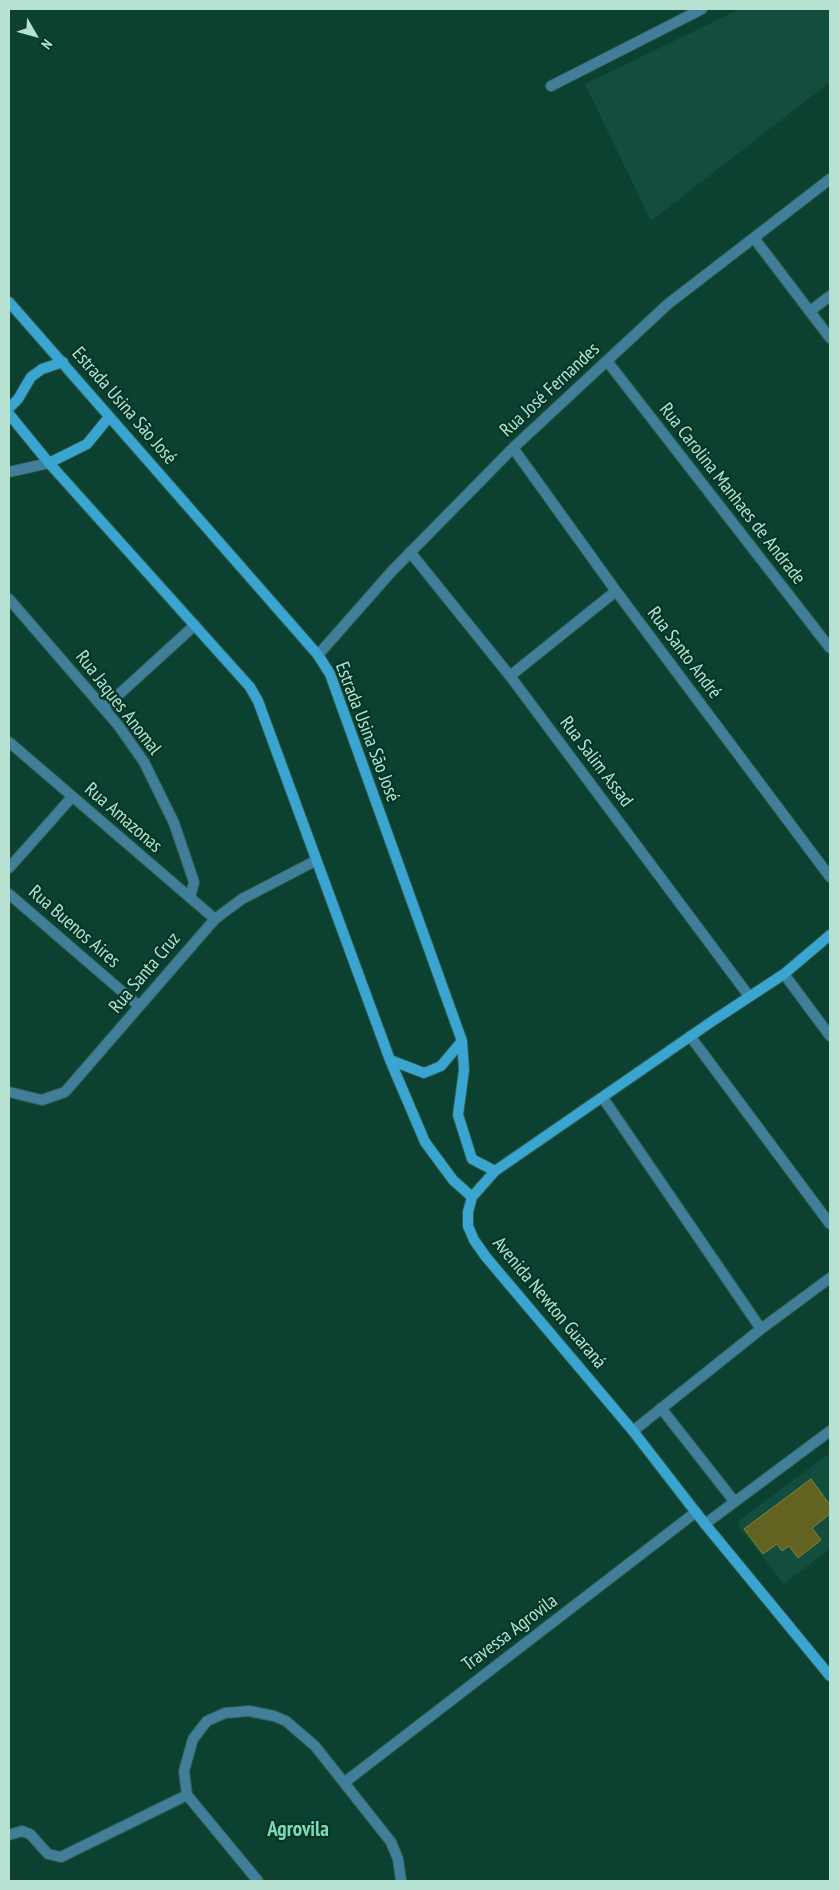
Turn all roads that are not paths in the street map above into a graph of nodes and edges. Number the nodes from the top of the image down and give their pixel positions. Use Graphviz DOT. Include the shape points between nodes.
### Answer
graph roads {
  1 [pos="702,9"];
  2 [pos="551,86"];
  3 [pos="830,179"];
  4 [pos="754,238"];
  5 [pos="830,296"];
  6 [pos="9,302"];
  7 [pos="810,311"];
  8 [pos="830,338"];
  9 [pos="607,361"];
  10 [pos="63,362"];
  11 [pos="9,408"];
  12 [pos="9,414"];
  13 [pos="109,417"];
  14 [pos="513,448"];
  15 [pos="49,463"];
  16 [pos="9,472"];
  17 [pos="410,552"];
  18 [pos="616,591"];
  19 [pos="9,600"];
  20 [pos="195,625"];
  21 [pos="830,648"];
  22 [pos="318,655"];
  23 [pos="510,676"];
  24 [pos="104,708"];
  25 [pos="9,742"];
  26 [pos="72,797"];
  27 [pos="315,861"];
  28 [pos="9,868"];
  29 [pos="830,877"];
  30 [pos="9,894"];
  31 [pos="190,898"];
  32 [pos="215,920"];
  33 [pos="830,935"];
  34 [pos="784,974"];
  35 [pos="749,996"];
  36 [pos="140,1006"];
  37 [pos="690,1036"];
  38 [pos="830,1036"];
  39 [pos="462,1041"];
  40 [pos="390,1060"];
  41 [pos="9,1092"];
  42 [pos="602,1098"];
  43 [pos="495,1171"];
  44 [pos="472,1197"];
  45 [pos="830,1224"];
  46 [pos="830,1278"];
  47 [pos="761,1329"];
  48 [pos="661,1408"];
  49 [pos="633,1431"];
  50 [pos="830,1431"];
  51 [pos="734,1501"];
  52 [pos="696,1512"];
  53 [pos="705,1524"];
  54 [pos="830,1676"];
  55 [pos="344,1782"];
  56 [pos="187,1795"];
  57 [pos="9,1835"];
  58 [pos="258,1881"];
  59 [pos="401,1881"];
  1 -- 2 [label="street"];
  3 -- 4 [label="street, Rua José Fernandes"];
  4 -- 7 [label="street"];
  4 -- 9 [label="street, Rua José Fernandes" via="668,304"];
  5 -- 7 [label="street"];
  6 -- 10 [label="main road, Estrada Usina São José"];
  7 -- 8 [label="street"];
  9 -- 14 [label="street, Rua José Fernandes"];
  9 -- 21 [label="street, Rua Carolina Manhaes de Andrade"];
  10 -- 11 [label="main road" via="42,369 31,377"];
  10 -- 13 [label="main road, Estrada Usina São José"];
  12 -- 15 [label="main road"];
  13 -- 15 [label="main road" via="87,444"];
  13 -- 22 [label="main road, Estrada Usina São José"];
  14 -- 17 [label="street, Rua José Fernandes"];
  14 -- 18 [label="street, Rua Santo André"];
  15 -- 16 [label="street"];
  15 -- 20 [label="main road"];
  17 -- 22 [label="street, Rua José Fernandes"];
  17 -- 23 [label="street, Rua Salim Assad"];
  18 -- 23 [label="street"];
  18 -- 29 [label="street, Rua Santo André"];
  19 -- 24 [label="street, Rua Jaques Anomal"];
  20 -- 24 [label="street"];
  20 -- 27 [label="main road" via="258,701"];
  22 -- 39 [label="main road, Estrada Usina São José" via="330,674"];
  23 -- 35 [label="street, Rua Salim Assad"];
  24 -- 31 [label="street, Rua Jaques Anomal" via="136,750 165,802 194,882"];
  25 -- 26 [label="street, Rua Amazonas"];
  26 -- 28 [label="street"];
  26 -- 31 [label="street, Rua Amazonas"];
  27 -- 32 [label="street, Rua Santa Cruz" via="242,899"];
  27 -- 40 [label="main road"];
  30 -- 36 [label="street, Rua Buenos Aires"];
  31 -- 32 [label="street, Rua Amazonas"];
  32 -- 36 [label="street, Rua Santa Cruz"];
  33 -- 34 [label="main road"];
  34 -- 35 [label="main road"];
  34 -- 38 [label="street"];
  35 -- 37 [label="main road"];
  36 -- 41 [label="street, Rua Santa Cruz" via="66,1092 42,1100"];
  37 -- 42 [label="main road"];
  37 -- 45 [label="street"];
  39 -- 40 [label="main road" via="441,1066 424,1073"];
  39 -- 43 [label="main road, Estrada Usina São José" via="464,1070 458,1115 472,1159"];
  40 -- 44 [label="main road" via="425,1142 453,1180"];
  42 -- 43 [label="main road"];
  42 -- 47 [label="street"];
  43 -- 44 [label="main road"];
  44 -- 49 [label="main road, Avenida Newton Guaraná" via="468,1226 474,1240"];
  46 -- 47 [label="street"];
  47 -- 48 [label="street"];
  48 -- 49 [label="street"];
  48 -- 51 [label="street"];
  49 -- 52 [label="main road, Avenida Newton Guaraná"];
  50 -- 51 [label="street"];
  51 -- 53 [label="street"];
  52 -- 53 [label="main road, Avenida Newton Guaraná"];
  52 -- 55 [label="street, Travessa Agrovila"];
  53 -- 54 [label="main road, Avenida Newton Guaraná"];
  55 -- 56 [label="street" via="315,1746 286,1721 250,1710 225,1713 207,1721 193,1739 184,1771"];
  55 -- 59 [label="street" via="391,1842 398,1859"];
  56 -- 57 [label="street" via="61,1858 48,1854 30,1834 22,1831"];
  56 -- 58 [label="street"];
}
